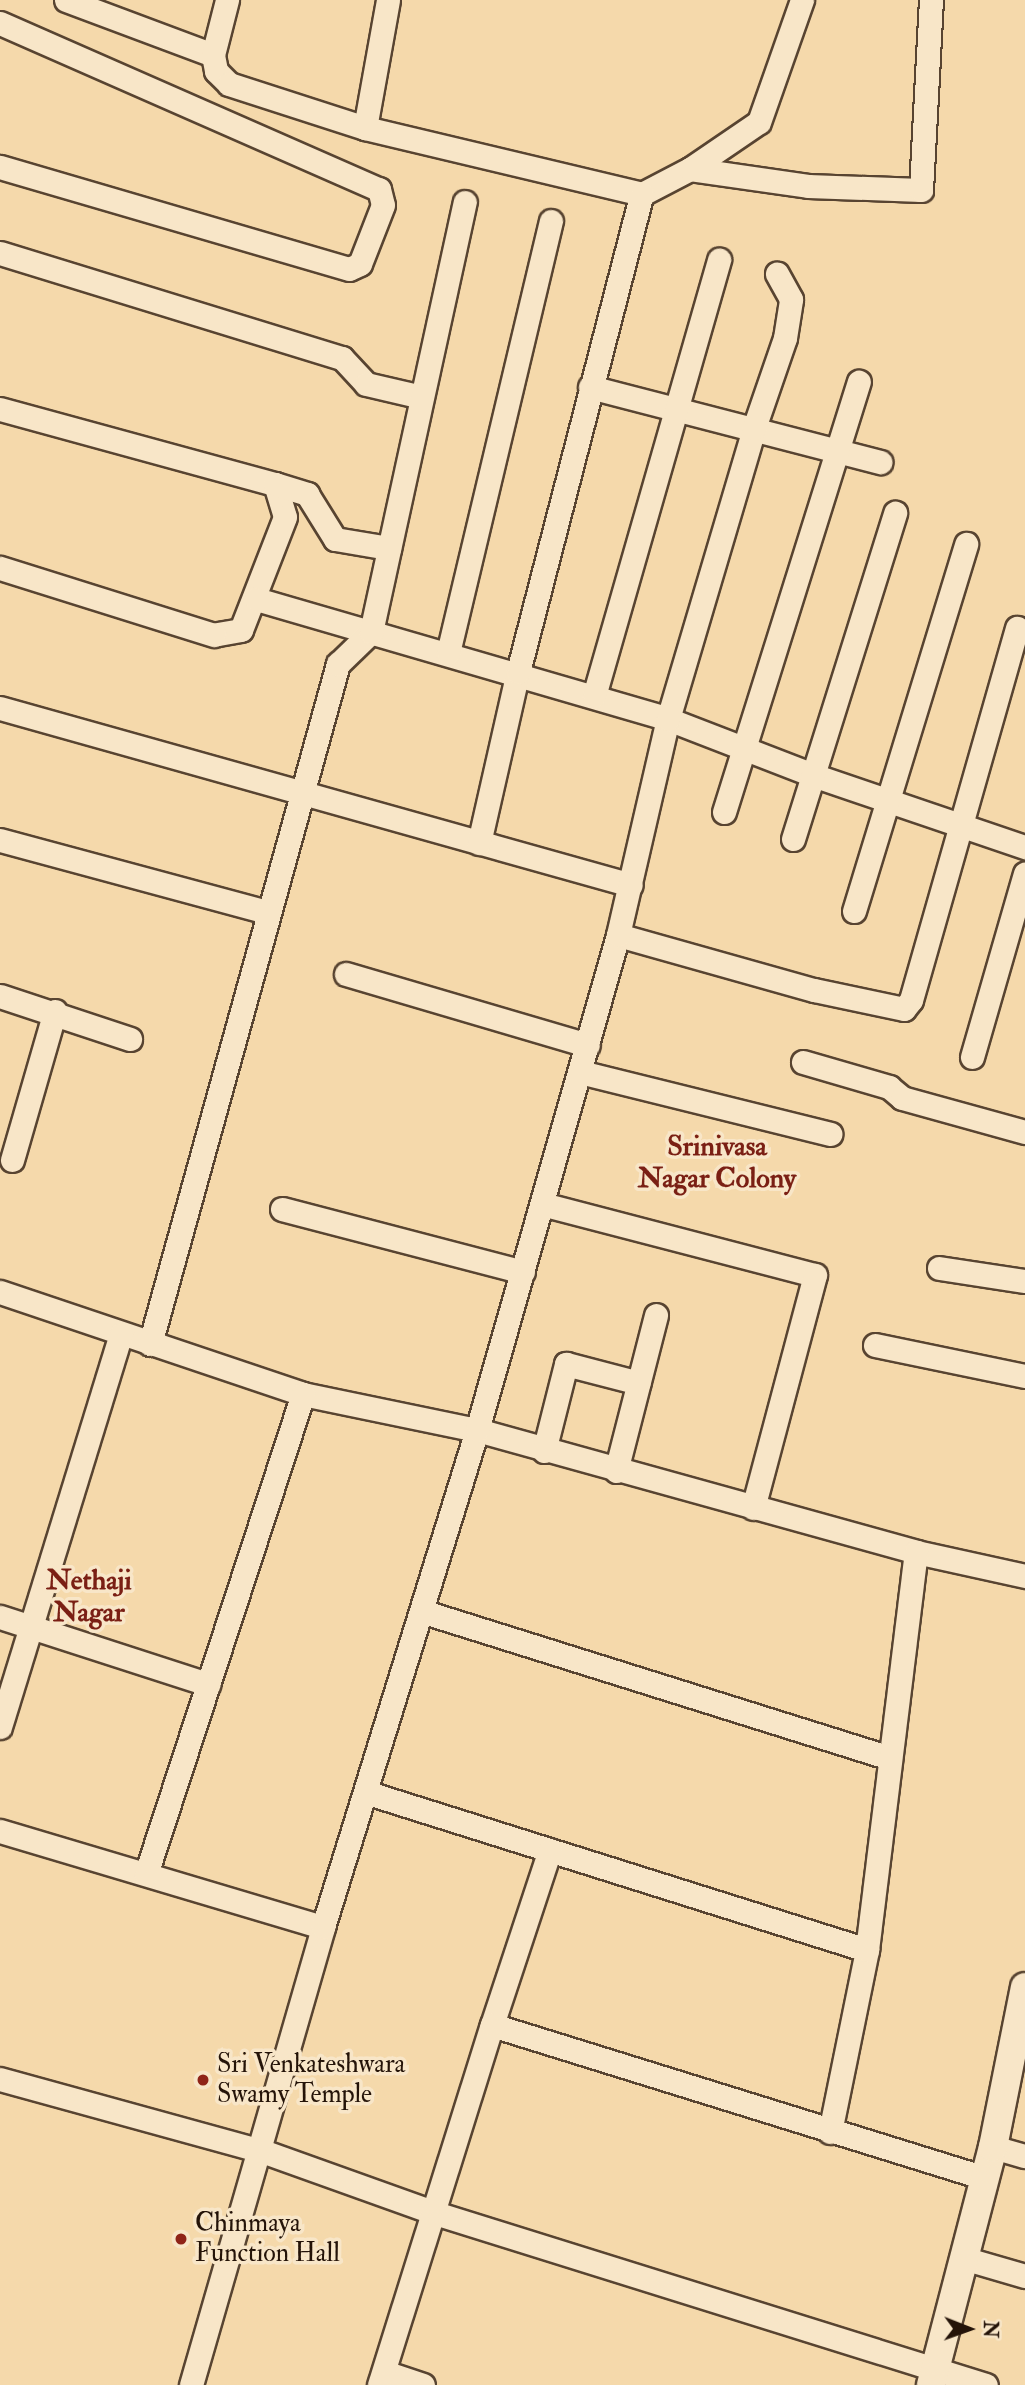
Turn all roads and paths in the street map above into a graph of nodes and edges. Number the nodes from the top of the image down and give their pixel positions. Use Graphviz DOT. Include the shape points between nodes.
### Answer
graph roads {
  1 [pos="227,0"];
  2 [pos="388,0"];
  3 [pos="802,0"];
  4 [pos="931,0"];
  5 [pos="72,1"];
  6 [pos="0,23"];
  7 [pos="214,55"];
  8 [pos="365,128"];
  9 [pos="0,167"];
  10 [pos="690,169"];
  11 [pos="642,194"];
  12 [pos="465,202"];
  13 [pos="551,220"];
  14 [pos="0,253"];
  15 [pos="719,260"];
  16 [pos="777,274"];
  17 [pos="859,382"];
  18 [pos="590,387"];
  19 [pos="422,397"];
  20 [pos="0,409"];
  21 [pos="677,409"];
  22 [pos="754,428"];
  23 [pos="837,448"];
  24 [pos="880,462"];
  25 [pos="275,484"];
  26 [pos="895,513"];
  27 [pos="966,544"];
  28 [pos="389,548"];
  29 [pos="0,568"];
  30 [pos="256,599"];
  31 [pos="1017,628"];
  32 [pos="371,632"];
  33 [pos="448,653"];
  34 [pos="518,672"];
  35 [pos="594,696"];
  36 [pos="0,708"];
  37 [pos="668,719"];
  38 [pos="744,748"];
  39 [pos="813,775"];
  40 [pos="301,796"];
  41 [pos="888,800"];
  42 [pos="724,812"];
  43 [pos="962,825"];
  44 [pos="0,839"];
  45 [pos="793,839"];
  46 [pos="479,843"];
  47 [pos="1025,846"];
  48 [pos="1025,873"];
  49 [pos="631,885"];
  50 [pos="854,911"];
  51 [pos="266,912"];
  52 [pos="618,935"];
  53 [pos="346,974"];
  54 [pos="0,996"];
  55 [pos="55,1011"];
  56 [pos="130,1039"];
  57 [pos="588,1045"];
  58 [pos="972,1057"];
  59 [pos="803,1062"];
  60 [pos="580,1072"];
  61 [pos="1025,1132"];
  62 [pos="830,1134"];
  63 [pos="12,1160"];
  64 [pos="542,1204"];
  65 [pos="282,1209"];
  66 [pos="939,1268"];
  67 [pos="523,1272"];
  68 [pos="1025,1281"];
  69 [pos="0,1292"];
  70 [pos="656,1315"];
  71 [pos="121,1334"];
  72 [pos="150,1344"];
  73 [pos="875,1345"];
  74 [pos="1025,1376"];
  75 [pos="639,1383"];
  76 [pos="303,1394"];
  77 [pos="477,1430"];
  78 [pos="544,1451"];
  79 [pos="616,1471"];
  80 [pos="753,1508"];
  81 [pos="916,1552"];
  82 [pos="1025,1576"];
  83 [pos="421,1611"];
  84 [pos="0,1617"];
  85 [pos="34,1626"];
  86 [pos="208,1684"];
  87 [pos="0,1727"];
  88 [pos="891,1758"];
  89 [pos="365,1792"];
  90 [pos="0,1831"];
  91 [pos="551,1850"];
  92 [pos="146,1874"];
  93 [pos="323,1927"];
  94 [pos="867,1950"];
  95 [pos="1025,1987"];
  96 [pos="492,2025"];
  97 [pos="1022,2028"];
  98 [pos="0,2079"];
  99 [pos="830,2132"];
  100 [pos="992,2147"];
  101 [pos="262,2151"];
  102 [pos="1025,2156"];
  103 [pos="985,2178"];
  104 [pos="435,2213"];
  105 [pos="963,2258"];
  106 [pos="1025,2276"];
  107 [pos="934,2377"];
  108 [pos="382,2378"];
  109 [pos="191,2385"];
  110 [pos="423,2385"];
  111 [pos="986,2385"];
  1 -- 7 [label="street"];
  2 -- 8 [label="street"];
  3 -- 10 [label="street" via="759,122"];
  4 -- 10 [label="street" via="921,190 808,186"];
  5 -- 7 [label="street"];
  6 -- 9 [label="street" via="379,189 383,205 360,264 349,269"];
  7 -- 8 [label="street" via="216,71 229,84"];
  8 -- 11 [label="street"];
  10 -- 11 [label="street"];
  11 -- 18 [label="street"];
  12 -- 19 [label="street"];
  13 -- 33 [label="street"];
  14 -- 19 [label="street" via="342,358 366,384"];
  15 -- 21 [label="street"];
  16 -- 22 [label="street" via="787,286 791,317"];
  17 -- 23 [label="street"];
  18 -- 21 [label="street"];
  18 -- 34 [label="street"];
  19 -- 28 [label="street"];
  20 -- 25 [label="street"];
  21 -- 22 [label="street"];
  21 -- 35 [label="street"];
  22 -- 23 [label="street"];
  22 -- 37 [label="street"];
  23 -- 24 [label="street"];
  23 -- 38 [label="street"];
  25 -- 28 [label="street" via="307,494 335,539"];
  25 -- 30 [label="street" via="285,517"];
  26 -- 39 [label="street"];
  27 -- 41 [label="street"];
  28 -- 32 [label="street"];
  29 -- 30 [label="street" via="212,635 241,630"];
  30 -- 32 [label="street"];
  31 -- 43 [label="street"];
  32 -- 33 [label="street"];
  32 -- 40 [label="street" via="338,664"];
  33 -- 34 [label="street"];
  34 -- 35 [label="street"];
  34 -- 46 [label="street"];
  35 -- 37 [label="street"];
  36 -- 40 [label="street"];
  37 -- 38 [label="street"];
  37 -- 49 [label="street"];
  38 -- 39 [label="street"];
  38 -- 42 [label="street"];
  39 -- 41 [label="street"];
  39 -- 45 [label="street"];
  40 -- 46 [label="street"];
  40 -- 51 [label="street"];
  41 -- 43 [label="street"];
  41 -- 50 [label="street"];
  43 -- 47 [label="street"];
  43 -- 52 [label="street" via="911,1000 904,1009 814,990"];
  44 -- 51 [label="street"];
  46 -- 49 [label="street"];
  48 -- 58 [label="street"];
  49 -- 52 [label="street"];
  51 -- 72 [label="street"];
  52 -- 57 [label="street"];
  53 -- 57 [label="street"];
  54 -- 55 [label="street"];
  55 -- 56 [label="street"];
  55 -- 63 [label="street"];
  57 -- 60 [label="street"];
  59 -- 61 [label="street" via="890,1087 902,1098"];
  60 -- 62 [label="street"];
  60 -- 64 [label="street"];
  64 -- 67 [label="street"];
  64 -- 80 [label="street" via="815,1275"];
  65 -- 67 [label="street"];
  66 -- 68 [label="street"];
  67 -- 77 [label="street"];
  69 -- 71 [label="street"];
  70 -- 75 [label="street"];
  71 -- 72 [label="street"];
  71 -- 85 [label="street"];
  72 -- 76 [label="street"];
  73 -- 74 [label="street"];
  75 -- 78 [label="street" via="566,1364"];
  75 -- 79 [label="street"];
  76 -- 77 [label="street"];
  76 -- 86 [label="street"];
  77 -- 78 [label="street"];
  77 -- 83 [label="street"];
  78 -- 79 [label="street"];
  79 -- 80 [label="street"];
  80 -- 81 [label="street"];
  81 -- 82 [label="street"];
  81 -- 88 [label="street"];
  83 -- 88 [label="street"];
  83 -- 89 [label="street"];
  84 -- 85 [label="street"];
  85 -- 86 [label="street"];
  85 -- 87 [label="street"];
  86 -- 92 [label="street"];
  88 -- 94 [label="street"];
  89 -- 91 [label="street"];
  89 -- 93 [label="street"];
  90 -- 92 [label="street"];
  91 -- 94 [label="street"];
  91 -- 96 [label="street"];
  92 -- 93 [label="street"];
  93 -- 101 [label="street"];
  94 -- 99 [label="street"];
  95 -- 97 [label="street"];
  96 -- 99 [label="street"];
  96 -- 104 [label="street"];
  97 -- 100 [label="street"];
  98 -- 101 [label="street"];
  99 -- 103 [label="street"];
  100 -- 102 [label="street"];
  100 -- 103 [label="street"];
  101 -- 104 [label="street"];
  101 -- 109 [label="street"];
  103 -- 105 [label="street"];
  104 -- 107 [label="street"];
  104 -- 108 [label="street"];
  105 -- 106 [label="street"];
  105 -- 107 [label="street"];
  107 -- 111 [label="street"];
  108 -- 110 [label="street"];
}
